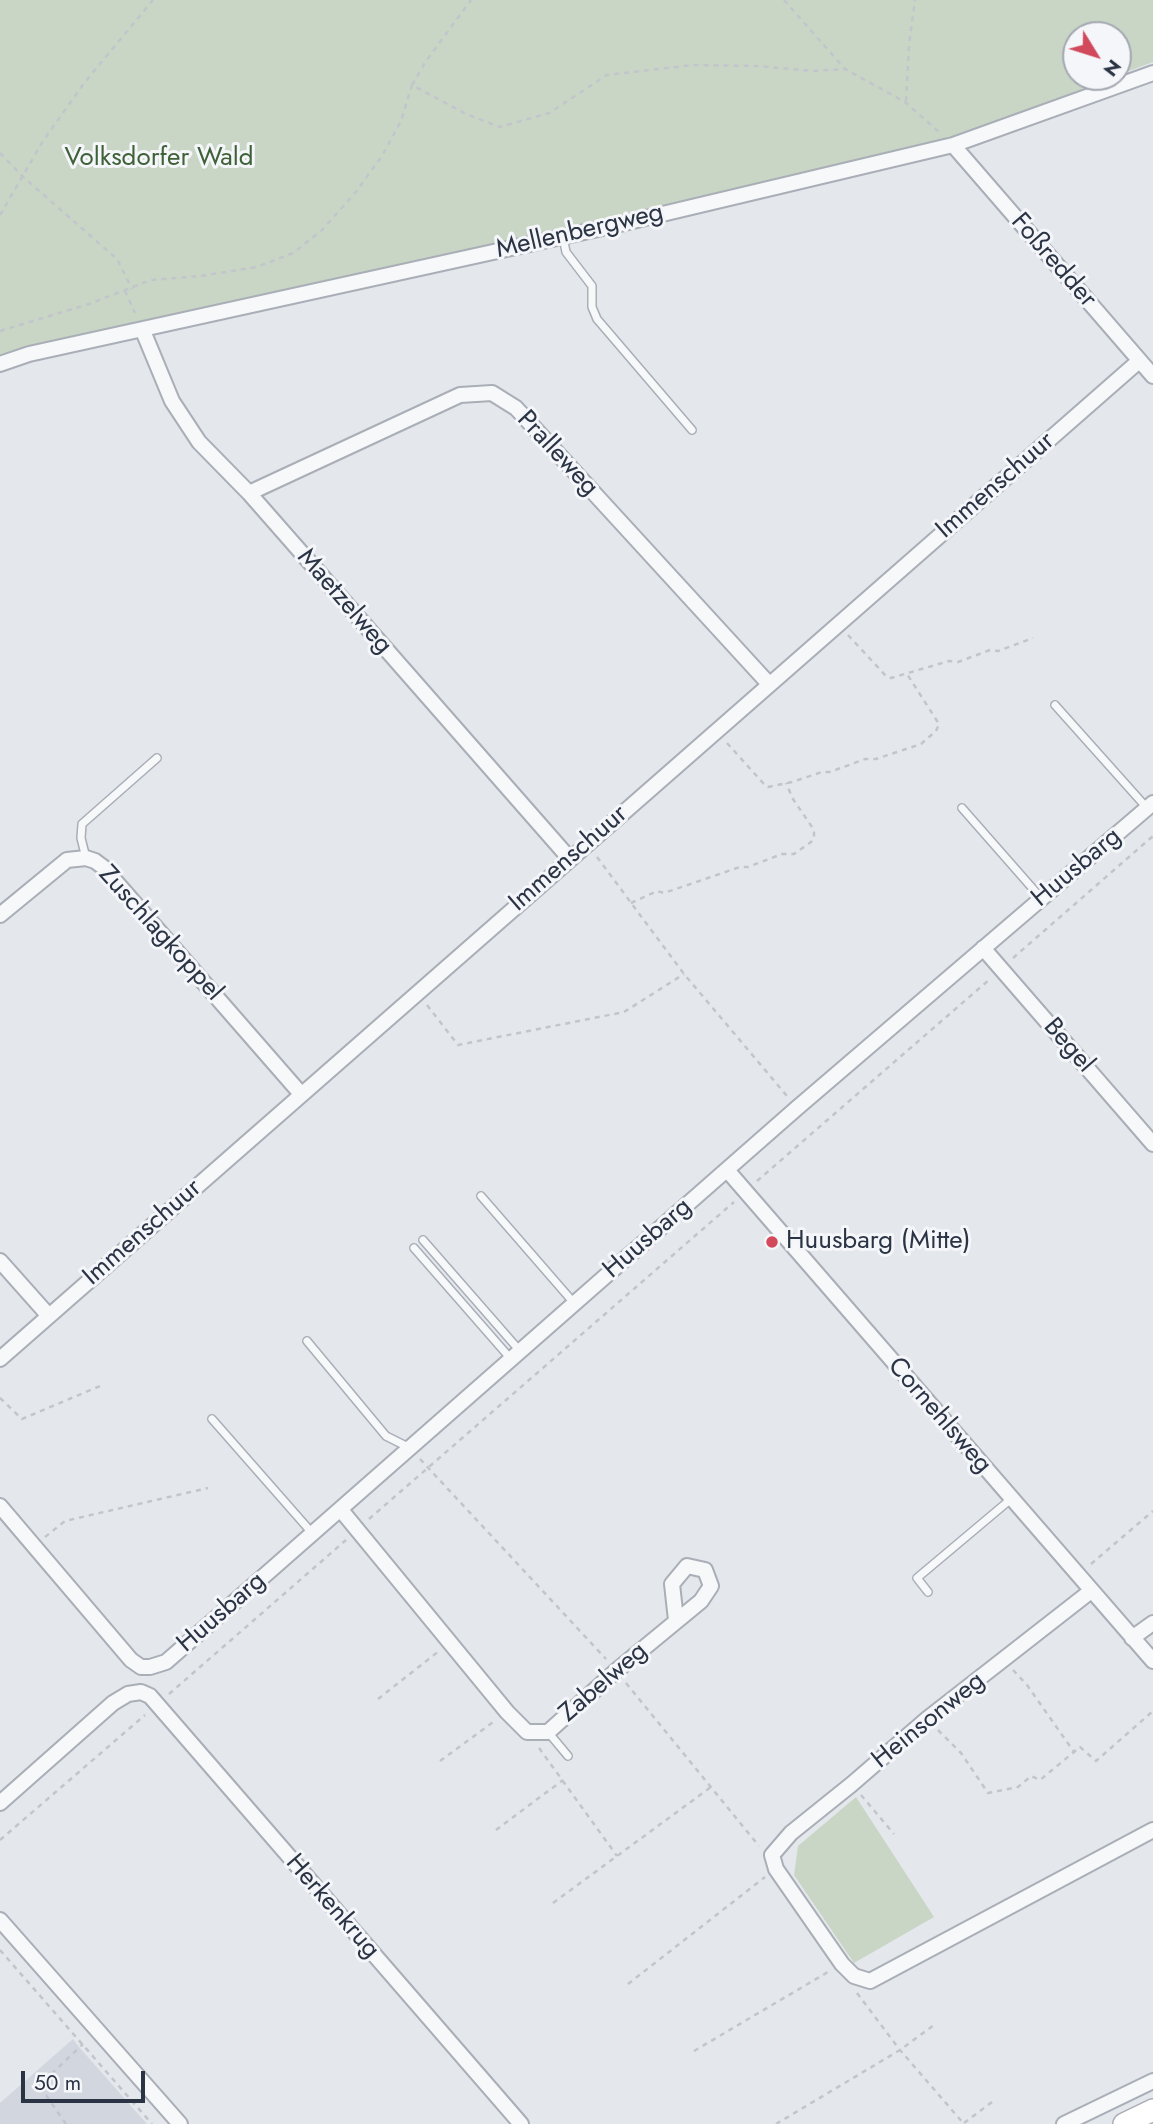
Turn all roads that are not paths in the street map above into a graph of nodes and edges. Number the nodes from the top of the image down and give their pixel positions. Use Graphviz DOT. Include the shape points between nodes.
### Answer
graph roads {
  1 [pos="1153,73"];
  2 [pos="953,145"];
  3 [pos="563,236"];
  4 [pos="143,331"];
  5 [pos="1139,361"];
  6 [pos="0,364"];
  7 [pos="1152,373"];
  8 [pos="692,430"];
  9 [pos="248,493"];
  10 [pos="769,684"];
  11 [pos="1055,705"];
  12 [pos="157,758"];
  13 [pos="1150,805"];
  14 [pos="962,808"];
  15 [pos="86,858"];
  16 [pos="570,859"];
  17 [pos="1041,898"];
  18 [pos="0,915"];
  19 [pos="983,948"];
  20 [pos="302,1094"];
  21 [pos="1153,1144"];
  22 [pos="726,1170"];
  23 [pos="481,1196"];
  24 [pos="423,1240"];
  25 [pos="414,1248"];
  26 [pos="0,1261"];
  27 [pos="574,1304"];
  28 [pos="49,1316"];
  29 [pos="307,1340"];
  30 [pos="516,1355"];
  31 [pos="0,1359"];
  32 [pos="212,1419"];
  33 [pos="411,1449"];
  34 [pos="1011,1499"];
  35 [pos="0,1506"];
  36 [pos="341,1510"];
  37 [pos="313,1534"];
  38 [pos="1091,1591"];
  39 [pos="928,1592"];
  40 [pos="676,1620"];
  41 [pos="1153,1623"];
  42 [pos="1132,1638"];
  43 [pos="1153,1661"];
  44 [pos="548,1732"];
  45 [pos="568,1756"];
  46 [pos="0,1803"];
  47 [pos="1153,1830"];
  48 [pos="0,1920"];
  49 [pos="1153,2081"];
  50 [pos="1153,2110"];
  51 [pos="180,2124"];
  52 [pos="521,2124"];
  53 [pos="1064,2124"];
  54 [pos="1124,2124"];
  1 -- 2 [label="street, Mellenbergweg"];
  2 -- 3 [label="street, Mellenbergweg"];
  2 -- 5 [label="street, Foßredder"];
  3 -- 4 [label="street, Mellenbergweg"];
  3 -- 8 [label="lane" via="566,252 592,286 597,319"];
  4 -- 6 [label="street, Mellenbergweg"];
  4 -- 9 [label="street, Maetzelweg" via="172,401 199,442"];
  5 -- 7 [label="street, Foßredder"];
  5 -- 10 [label="street, Immenschuur"];
  9 -- 10 [label="street, Pralleweg" via="460,395 492,393 516,408"];
  9 -- 16 [label="street, Maetzelweg"];
  10 -- 16 [label="street, Immenschuur"];
  11 -- 13 [label="lane"];
  12 -- 15 [label="lane" via="82,824"];
  13 -- 17 [label="street, Huusbarg"];
  14 -- 17 [label="lane"];
  15 -- 18 [label="street, Zuschlagkoppel" via="66,859"];
  15 -- 20 [label="street, Zuschlagkoppel" via="103,867"];
  16 -- 20 [label="street, Immenschuur"];
  17 -- 19 [label="street, Huusbarg"];
  19 -- 21 [label="street, Begel"];
  19 -- 22 [label="street, Huusbarg"];
  20 -- 28 [label="street, Immenschuur"];
  22 -- 27 [label="street, Huusbarg"];
  22 -- 34 [label="street, Cornehlsweg"];
  23 -- 27 [label="lane"];
  24 -- 30 [label="lane"];
  25 -- 30 [label="lane"];
  26 -- 28 [label="street"];
  27 -- 30 [label="street, Huusbarg"];
  28 -- 31 [label="street, Immenschuur"];
  29 -- 33 [label="lane" via="386,1436"];
  30 -- 33 [label="street, Huusbarg"];
  32 -- 37 [label="lane"];
  33 -- 36 [label="street, Huusbarg"];
  34 -- 38 [label="street, Cornehlsweg"];
  34 -- 39 [label="lane" via="916,1578"];
  35 -- 37 [label="street, Huusbarg" via="141,1667 166,1662"];
  36 -- 37 [label="street, Huusbarg"];
  36 -- 44 [label="street, Zabelweg" via="507,1712 527,1732"];
  38 -- 42 [label="street, Cornehlsweg"];
  38 -- 47 [label="street, Heinsonweg" via="791,1833 774,1862 842,1964 854,1976 870,1980"];
  40 -- 44 [label="street, Zabelweg"];
  41 -- 42 [label="street"];
  42 -- 43 [label="street, Cornehlsweg"];
  44 -- 45 [label="lane"];
  46 -- 52 [label="street, Herkenkrug" via="113,1703 128,1694 150,1696"];
  48 -- 51 [label="street"];
  49 -- 53 [label="street"];
  50 -- 54 [label="main road"];
}
